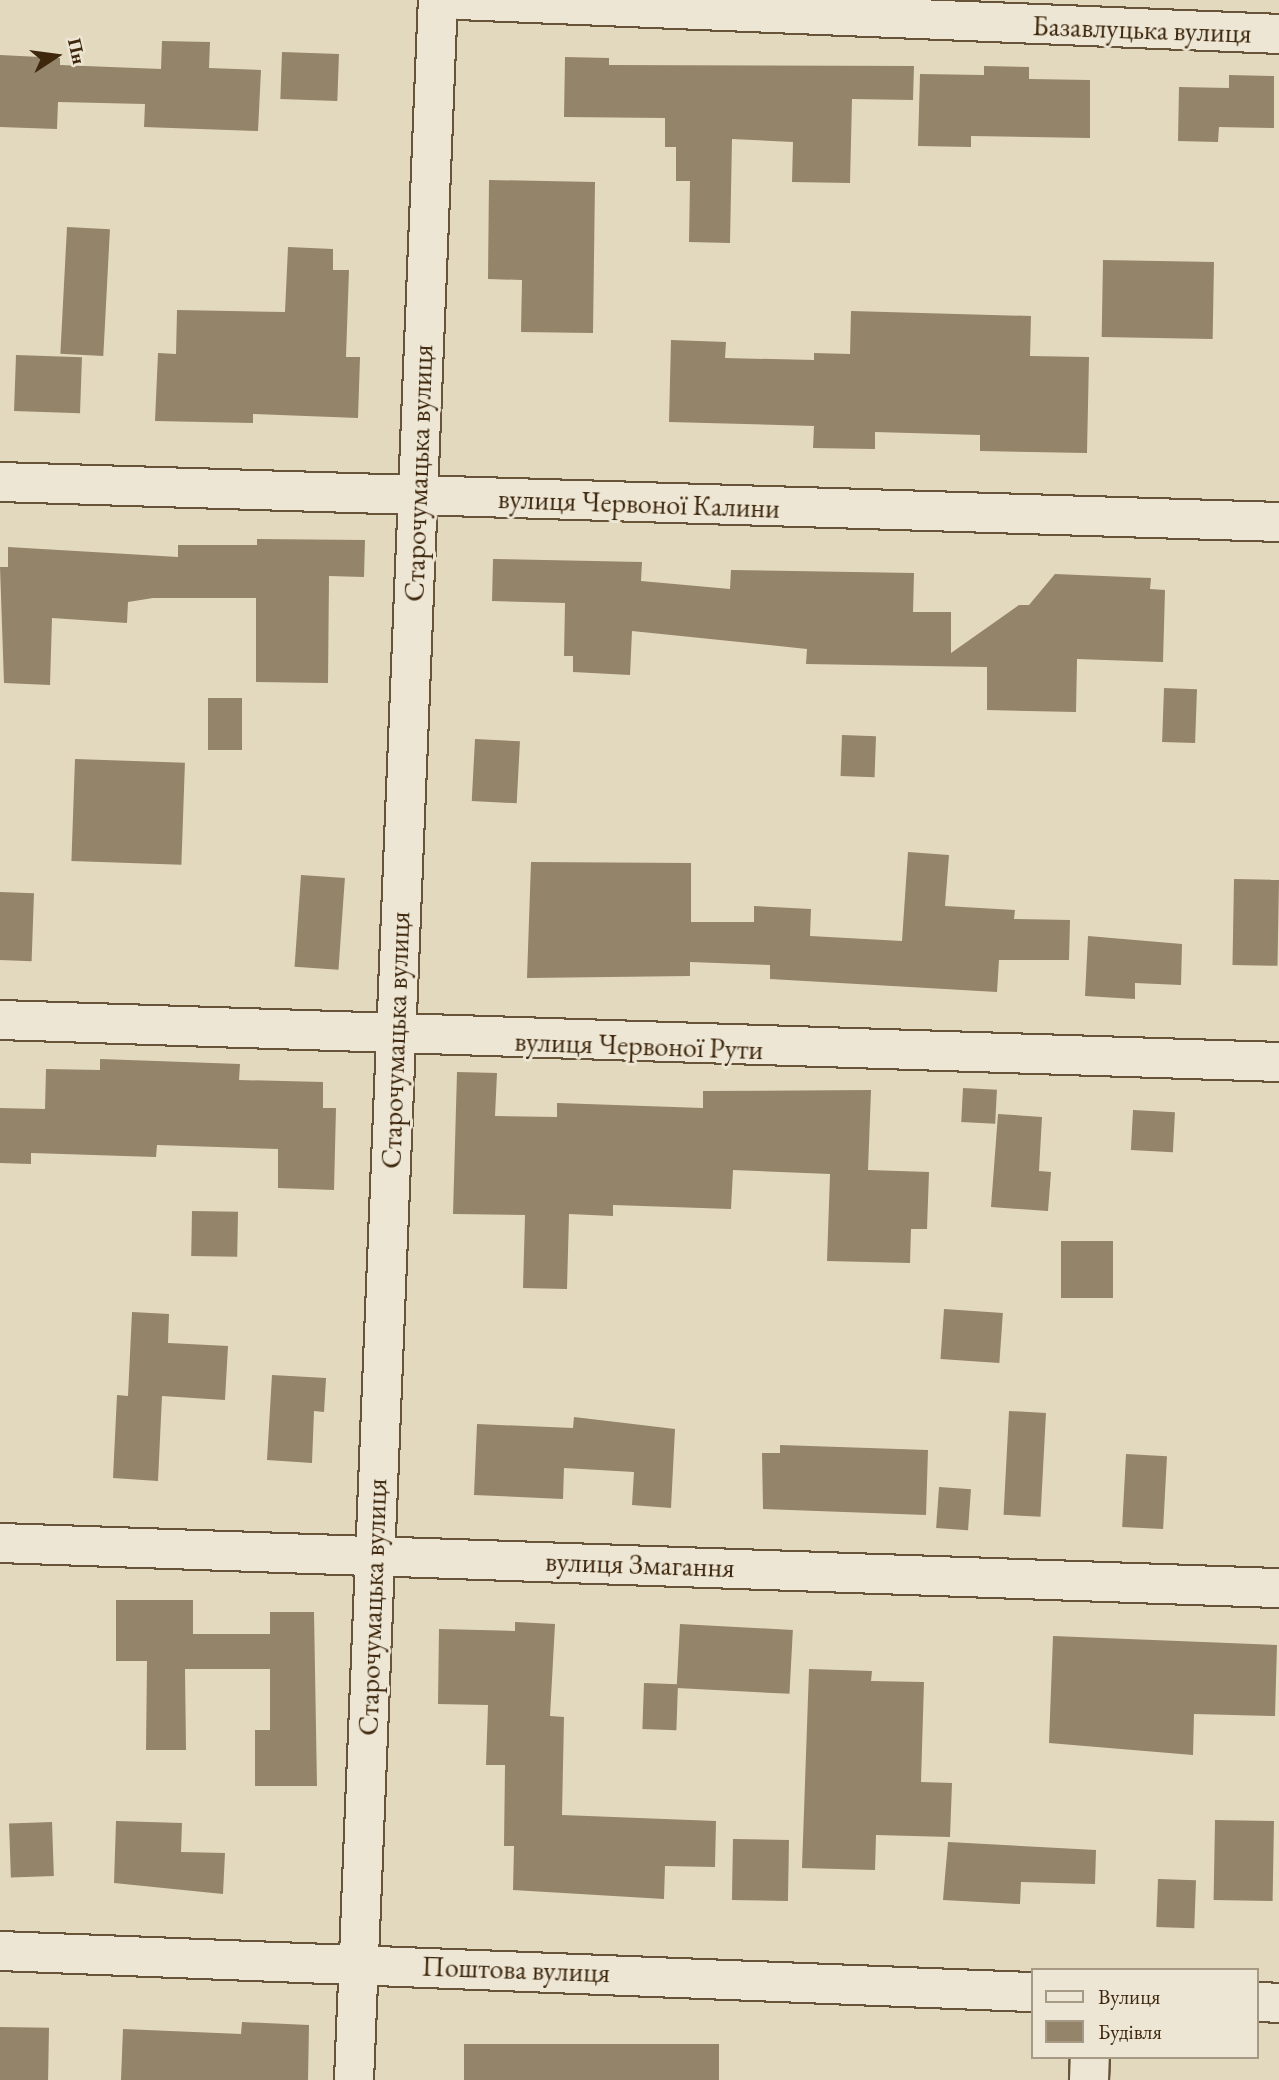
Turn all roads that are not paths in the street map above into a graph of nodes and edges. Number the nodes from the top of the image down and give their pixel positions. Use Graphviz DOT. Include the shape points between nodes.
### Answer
graph roads {
  1 [pos="438,0"];
  2 [pos="458,0"];
  3 [pos="1279,34"];
  4 [pos="0,482"];
  5 [pos="417,496"];
  6 [pos="1279,522"];
  7 [pos="0,1020"];
  8 [pos="395,1038"];
  9 [pos="1279,1062"];
  10 [pos="0,1543"];
  11 [pos="374,1554"];
  12 [pos="1279,1588"];
  13 [pos="0,1951"];
  14 [pos="358,1963"];
  15 [pos="1030,1992"];
  16 [pos="1258,2002"];
  17 [pos="1279,2003"];
  18 [pos="1090,2059"];
  19 [pos="354,2080"];
  20 [pos="1089,2080"];
  1 -- 5 [label="street, Старочумацька вулиця"];
  2 -- 3 [label="street, Базавлуцька вулиця"];
  4 -- 5 [label="street, вулиця Червоної Калини"];
  5 -- 6 [label="street, вулиця Червоної Калини"];
  5 -- 8 [label="street, Старочумацька вулиця"];
  7 -- 8 [label="street, вулиця Червоної Рути"];
  8 -- 9 [label="street, вулиця Червоної Рути"];
  8 -- 11 [label="street, Старочумацька вулиця"];
  10 -- 11 [label="street, вулиця Змагання"];
  11 -- 12 [label="street, вулиця Змагання"];
  11 -- 14 [label="street, Старочумацька вулиця"];
  13 -- 14 [label="street, Поштова вулиця"];
  14 -- 15 [label="street, Поштова вулиця"];
  14 -- 19 [label="street, Старочумацька вулиця"];
  16 -- 17 [label="street"];
  18 -- 20 [label="street"];
}
